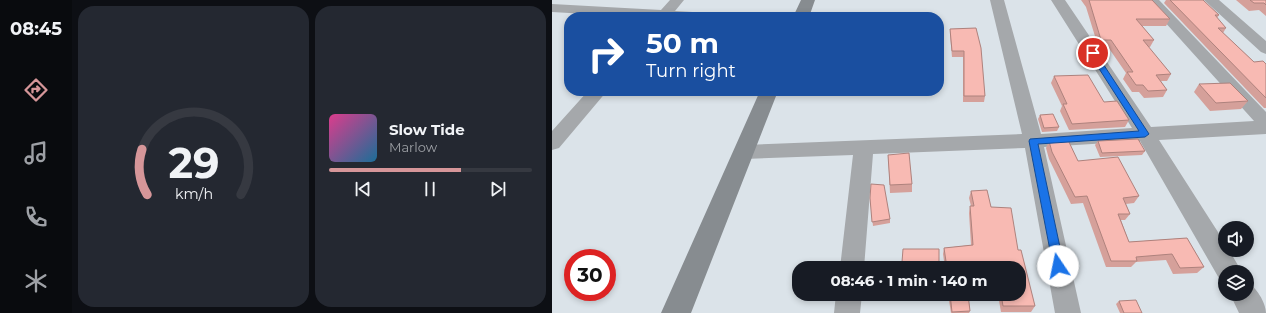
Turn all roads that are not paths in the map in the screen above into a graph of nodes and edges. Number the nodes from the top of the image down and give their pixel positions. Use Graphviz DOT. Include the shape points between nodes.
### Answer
graph roads {
  1 [pos="677,0"];
  2 [pos="808,0"];
  3 [pos="996,0"];
  4 [pos="1058,0"];
  5 [pos="1152,0"];
  6 [pos="1211,0"];
  7 [pos="552,8"];
  8 [pos="608,12"];
  9 [pos="666,12"];
  10 [pos="803,12"];
  11 [pos="1266,49"];
  12 [pos="594,96"];
  13 [pos="768,96"];
  14 [pos="1266,123"];
  15 [pos="1266,127"];
  16 [pos="1145,134"];
  17 [pos="1033,141"];
  18 [pos="552,143"];
  19 [pos="864,147"];
  20 [pos="744,152"];
  21 [pos="853,261"];
  22 [pos="1225,265"];
  23 [pos="848,301"];
  24 [pos="1247,301"];
  25 [pos="676,313"];
  26 [pos="847,313"];
  27 [pos="1068,313"];
  28 [pos="1254,313"];
  1 -- 9 [label="street"];
  2 -- 10 [label="street"];
  3 -- 17 [label="street"];
  4 -- 16 [label="street"];
  5 -- 14 [label="street"];
  6 -- 11 [label="street"];
  7 -- 8 [label="street"];
  12 -- 18 [label="street"];
  13 -- 20 [label="street"];
  15 -- 16 [label="street"];
  16 -- 17 [label="street"];
  16 -- 22 [label="street"];
  17 -- 19 [label="street"];
  17 -- 27 [label="street"];
  19 -- 20 [label="street"];
  19 -- 21 [label="street"];
  20 -- 25 [label="street"];
  23 -- 26 [label="street"];
  24 -- 28 [label="street"];
}
